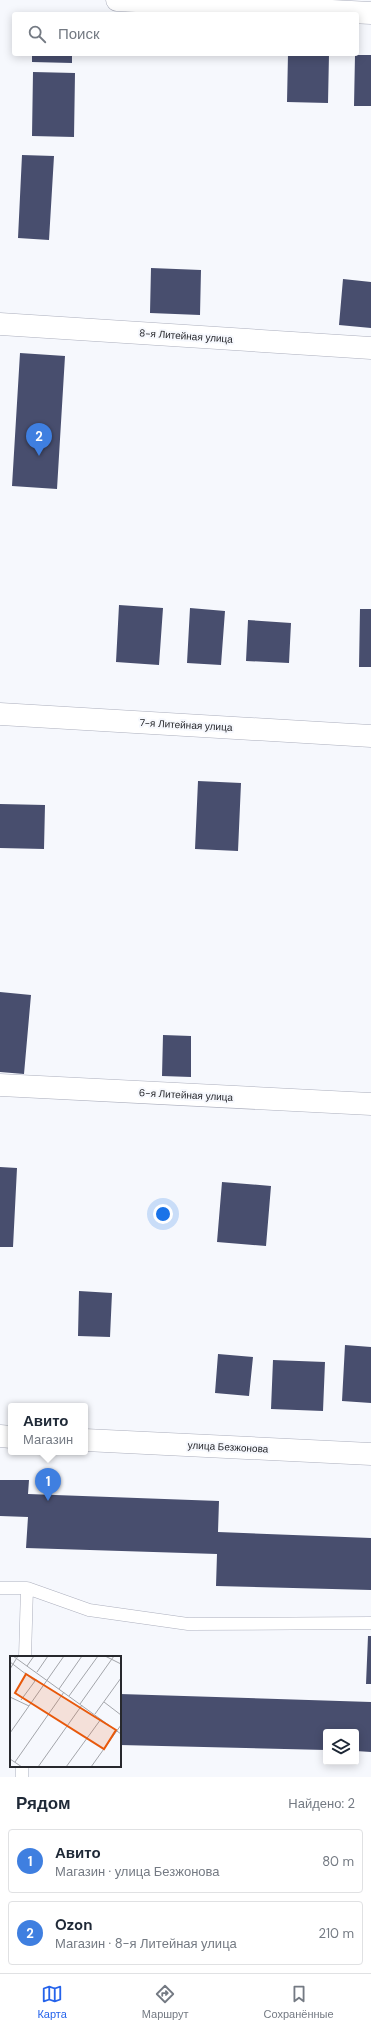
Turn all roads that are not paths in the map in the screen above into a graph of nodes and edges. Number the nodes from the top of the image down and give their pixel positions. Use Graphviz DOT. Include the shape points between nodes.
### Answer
graph roads {
  1 [pos="117,0"];
  2 [pos="351,12"];
  3 [pos="359,12"];
  4 [pos="371,13"];
  5 [pos="0,324"];
  6 [pos="371,348"];
  7 [pos="0,714"];
  8 [pos="371,736"];
  9 [pos="0,1085"];
  10 [pos="371,1104"];
  11 [pos="88,1440"];
  12 [pos="371,1454"];
  13 [pos="0,1588"];
  14 [pos="27,1588"];
  15 [pos="371,1623"];
  16 [pos="25,1656"];
  1 -- 2 [label="street"];
  3 -- 4 [label="street"];
  5 -- 6 [label="street, 8-я Литейная улица"];
  7 -- 8 [label="street, 7-я Литейная улица"];
  9 -- 10 [label="street, 6-я Литейная улица"];
  11 -- 12 [label="street, улица Безжонова"];
  13 -- 14 [label="lane"];
  14 -- 15 [label="lane" via="90,1610 188,1624"];
  14 -- 16 [label="lane"];
}
